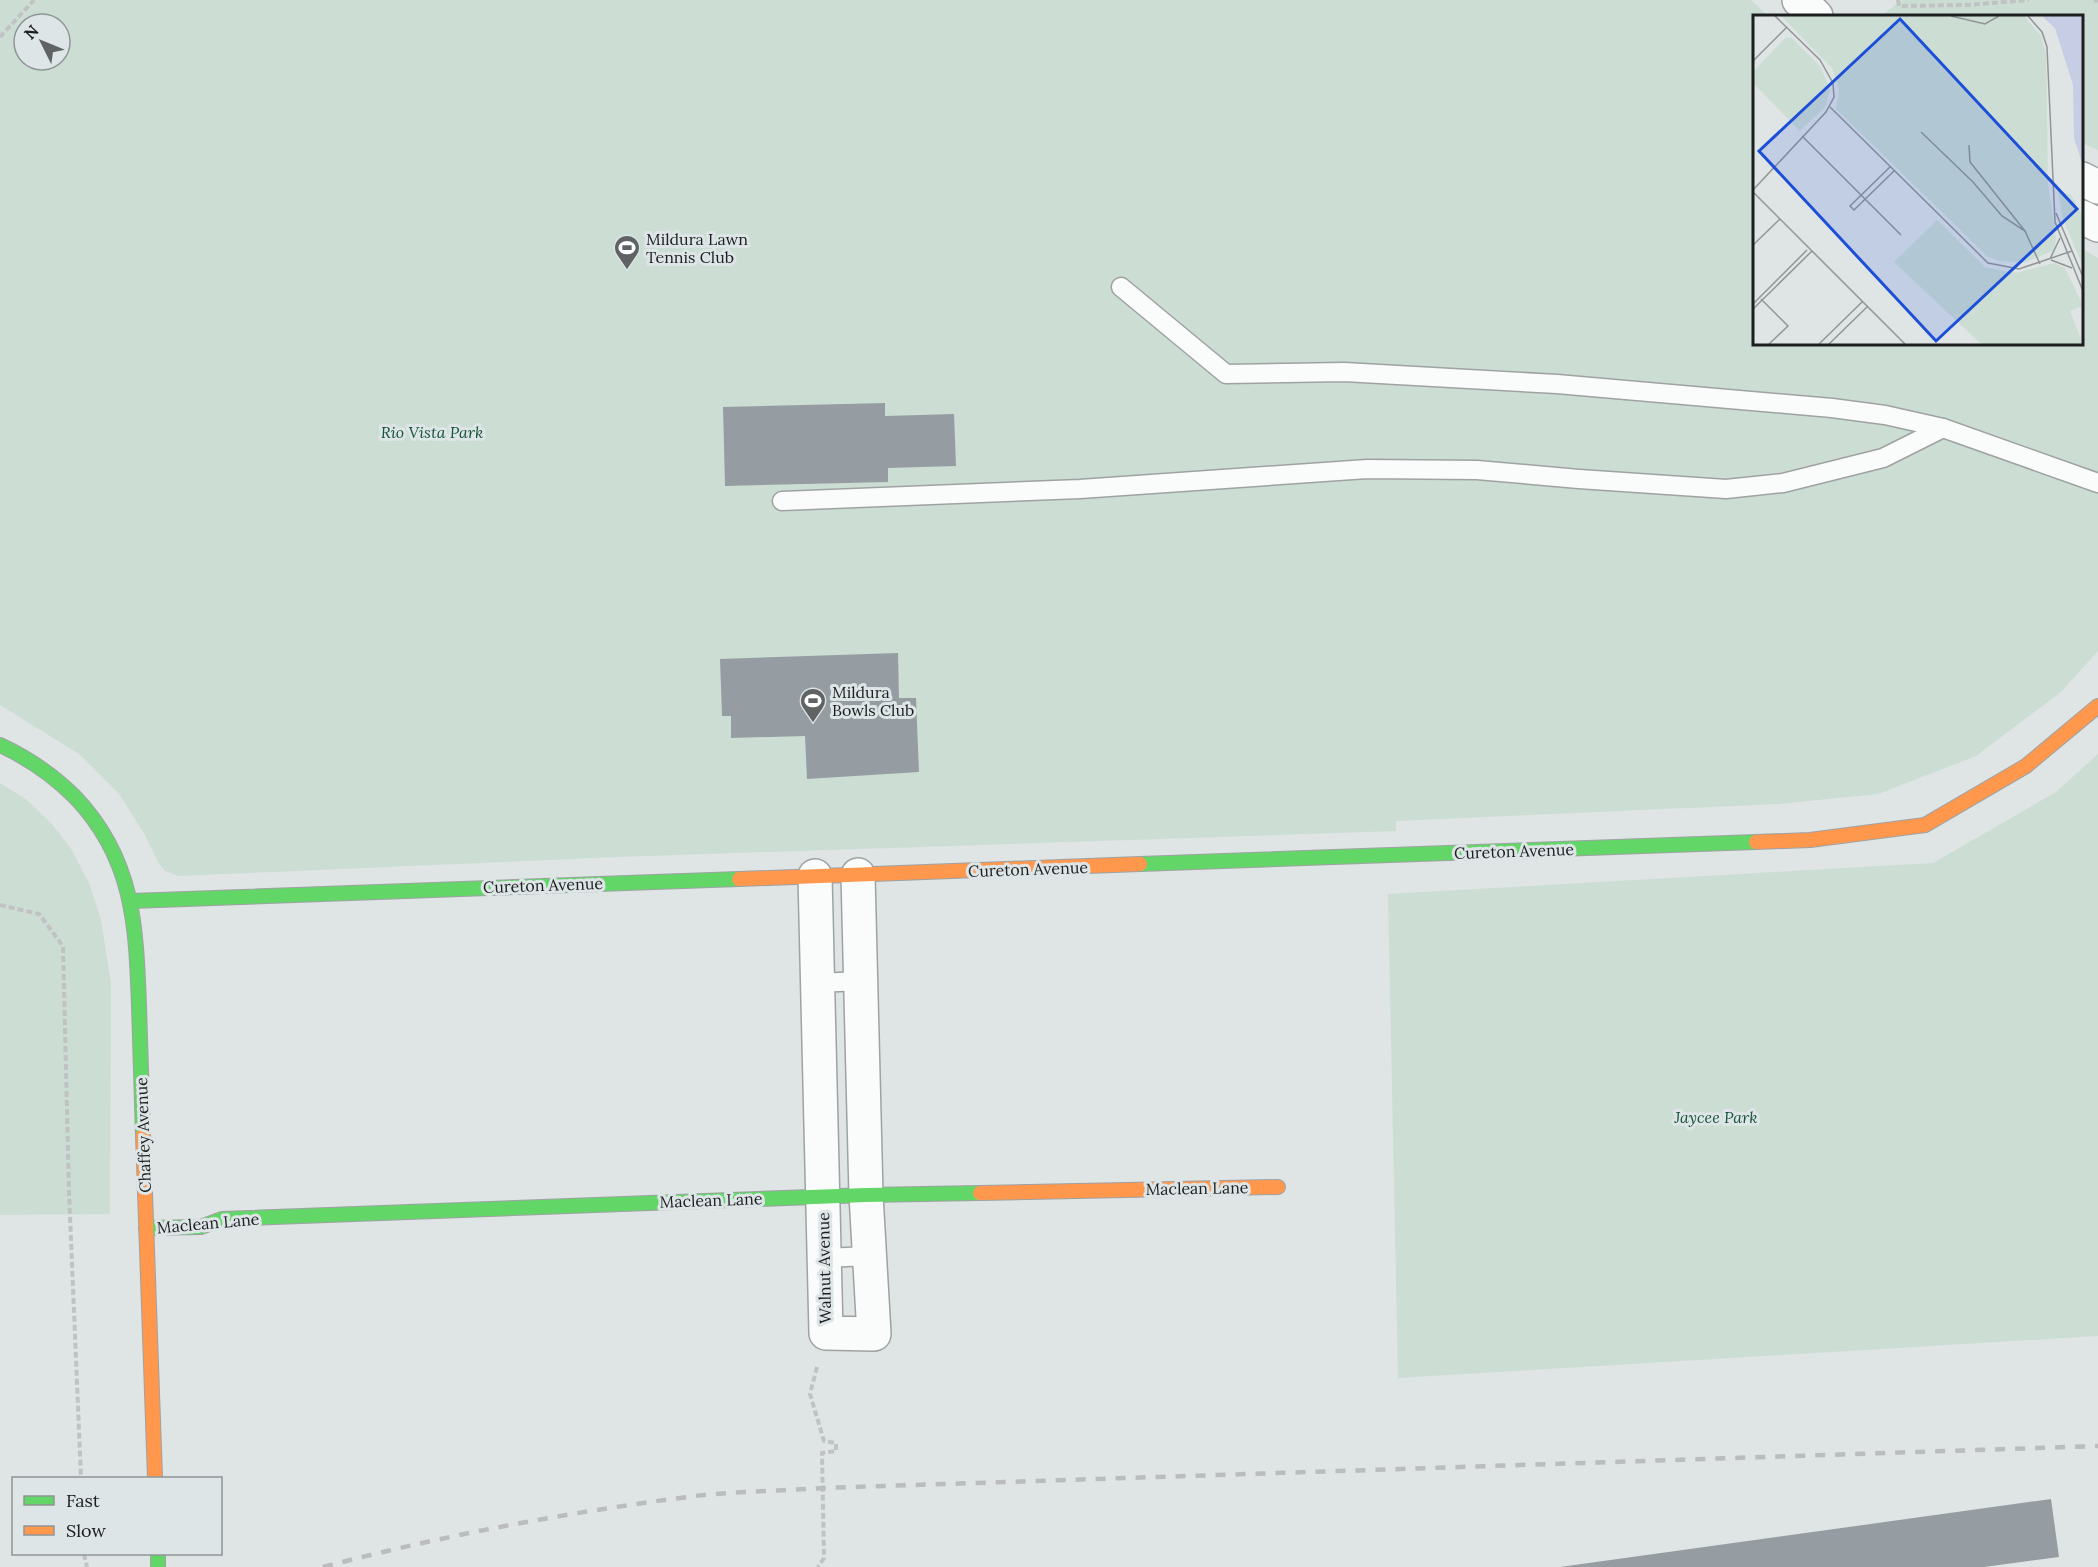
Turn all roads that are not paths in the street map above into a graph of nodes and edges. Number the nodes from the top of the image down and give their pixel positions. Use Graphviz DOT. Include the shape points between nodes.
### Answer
graph roads {
  1 [pos="1798,0"];
  2 [pos="1815,15"];
  3 [pos="2083,180"];
  4 [pos="2098,187"];
  5 [pos="2083,218"];
  6 [pos="2098,225"];
  7 [pos="1122,287"];
  8 [pos="1943,428"];
  9 [pos="2098,483"];
  10 [pos="782,501"];
  11 [pos="2098,706"];
  12 [pos="0,745"];
  13 [pos="858,875"];
  14 [pos="815,876"];
  15 [pos="130,901"];
  16 [pos="861,981"];
  17 [pos="817,983"];
  18 [pos="1278,1187"];
  19 [pos="866,1195"];
  20 [pos="823,1196"];
  21 [pos="146,1228"];
  22 [pos="870,1256"];
  23 [pos="824,1258"];
  24 [pos="155,1477"];
  1 -- 2 [label="street"];
  3 -- 4 [label="street"];
  5 -- 6 [label="street"];
  7 -- 8 [label="lane" via="1226,374 1344,372 1557,384 1832,408"];
  8 -- 9 [label="lane"];
  8 -- 10 [label="lane" via="1883,458 1783,483 1726,489 1477,470 1366,469 1080,489"];
  11 -- 13 [label="street, Cureton Avenue" via="2026,766 1925,825 1810,840"];
  12 -- 15 [label="street" via="42,769 71,793 95,821 116,856"];
  13 -- 14 [label="street, Cureton Avenue"];
  13 -- 16 [label="street, Walnut Avenue"];
  14 -- 15 [label="street, Cureton Avenue"];
  14 -- 17 [label="street, Walnut Avenue"];
  15 -- 21 [label="street, Chaffey Avenue" via="137,952"];
  16 -- 17 [label="lane"];
  16 -- 19 [label="street, Walnut Avenue"];
  17 -- 20 [label="street, Walnut Avenue"];
  18 -- 19 [label="street, Maclean Lane"];
  19 -- 20 [label="street, Maclean Lane"];
  19 -- 22 [label="street, Walnut Avenue"];
  20 -- 21 [label="street, Maclean Lane" via="222,1219 201,1227"];
  20 -- 23 [label="street, Walnut Avenue"];
  21 -- 24 [label="street, Chaffey Avenue"];
  22 -- 23 [label="lane"];
  22 -- 23 [label="street, Walnut Avenue" via="874,1334 826,1334"];
}
